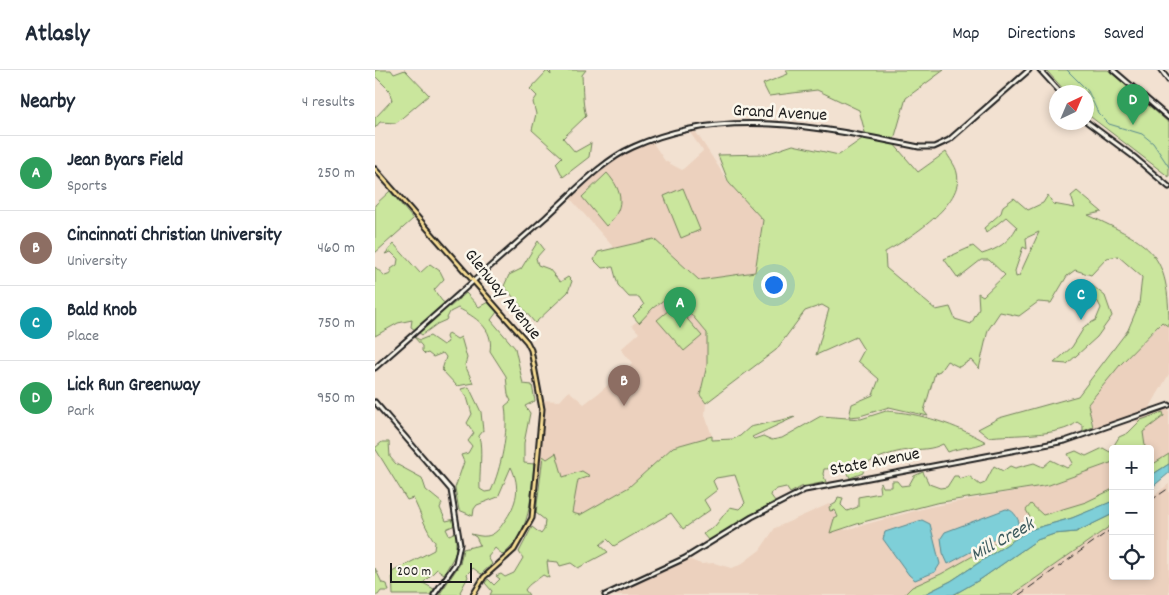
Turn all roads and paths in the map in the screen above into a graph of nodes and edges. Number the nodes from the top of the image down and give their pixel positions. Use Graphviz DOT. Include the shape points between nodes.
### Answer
graph roads {
  1 [pos="1029,70"];
  2 [pos="1040,70"];
  3 [pos="1113,70"];
  4 [pos="1161,70"];
  5 [pos="1169,81"];
  6 [pos="1054,85"];
  7 [pos="1169,118"];
  8 [pos="1094,127"];
  9 [pos="375,169"];
  10 [pos="1169,187"];
  11 [pos="474,280"];
  12 [pos="375,368"];
  13 [pos="375,402"];
  14 [pos="1169,405"];
  15 [pos="434,595"];
  16 [pos="473,595"];
  17 [pos="605,595"];
  1 -- 11 [label="main road, Grand Avenue" via="949,140 935,147 919,147 832,130 769,124 697,128 643,142 610,161"];
  2 -- 6 [label="main road"];
  3 -- 7 [label="main road"];
  4 -- 5 [label="main road"];
  8 -- 10 [label="main road"];
  9 -- 11 [label="main road, Glenway Avenue"];
  11 -- 12 [label="main road, Grand Avenue"];
  11 -- 16 [label="main road, Glenway Avenue" via="530,346 542,409 531,521 514,550 484,577"];
  13 -- 15 [label="main road" via="451,490 460,544 456,563"];
  14 -- 17 [label="main road, State Avenue" via="1065,441 805,490 752,517 685,558"];
}
